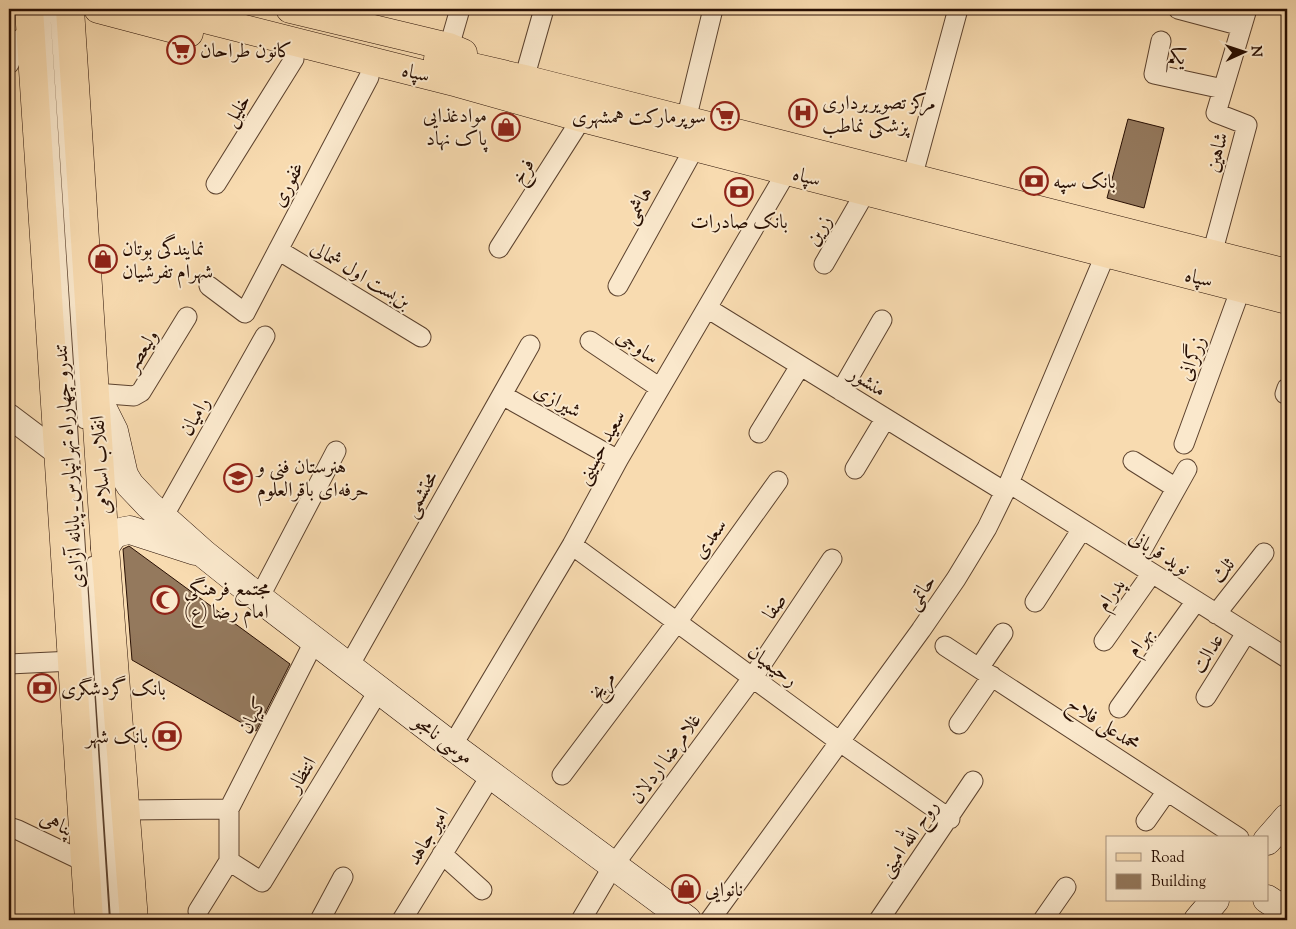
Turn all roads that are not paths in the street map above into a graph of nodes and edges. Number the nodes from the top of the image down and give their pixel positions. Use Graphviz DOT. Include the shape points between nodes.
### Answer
graph roads {
  1 [pos="55,9"];
  2 [pos="70,9"];
  3 [pos="85,9"];
  4 [pos="98,9"];
  5 [pos="165,9"];
  6 [pos="226,9"];
  7 [pos="290,9"];
  8 [pos="460,9"];
  9 [pos="544,9"];
  10 [pos="713,9"];
  11 [pos="958,9"];
  12 [pos="1178,9"];
  13 [pos="119,13"];
  14 [pos="32,15"];
  15 [pos="1245,17"];
  16 [pos="71,36"];
  17 [pos="1161,40"];
  18 [pos="329,42"];
  19 [pos="449,47"];
  20 [pos="294,59"];
  21 [pos="9,64"];
  22 [pos="369,77"];
  23 [pos="1223,89"];
  24 [pos="521,90"];
  25 [pos="582,118"];
  26 [pos="686,120"];
  27 [pos="696,147"];
  28 [pos="787,171"];
  29 [pos="912,178"];
  30 [pos="216,184"];
  31 [pos="866,191"];
  32 [pos="499,248"];
  33 [pos="278,250"];
  34 [pos="1106,253"];
  35 [pos="1212,254"];
  36 [pos="824,264"];
  37 [pos="1287,273"];
  38 [pos="209,286"];
  39 [pos="618,286"];
  40 [pos="1241,288"];
  41 [pos="1287,300"];
  42 [pos="707,308"];
  43 [pos="187,317"];
  44 [pos="882,320"];
  45 [pos="265,336"];
  46 [pos="421,337"];
  47 [pos="590,341"];
  48 [pos="530,344"];
  49 [pos="800,366"];
  50 [pos="660,388"];
  51 [pos="841,391"];
  52 [pos="96,393"];
  53 [pos="502,395"];
  54 [pos="9,416"];
  55 [pos="886,418"];
  56 [pos="759,434"];
  57 [pos="84,435"];
  58 [pos="1184,444"];
  59 [pos="336,451"];
  60 [pos="58,452"];
  61 [pos="618,460"];
  62 [pos="1133,461"];
  63 [pos="855,469"];
  64 [pos="1187,469"];
  65 [pos="778,481"];
  66 [pos="1007,488"];
  67 [pos="1176,488"];
  68 [pos="163,517"];
  69 [pos="1082,529"];
  70 [pos="572,545"];
  71 [pos="98,551"];
  72 [pos="1264,553"];
  73 [pos="204,554"];
  74 [pos="832,559"];
  75 [pos="1134,562"];
  76 [pos="1152,573"];
  77 [pos="259,598"];
  78 [pos="1196,601"];
  79 [pos="1035,602"];
  80 [pos="1216,614"];
  81 [pos="677,622"];
  82 [pos="1246,632"];
  83 [pos="1003,633"];
  84 [pos="316,640"];
  85 [pos="1104,641"];
  86 [pos="945,646"];
  87 [pos="1287,658"];
  88 [pos="73,662"];
  89 [pos="9,664"];
  90 [pos="349,666"];
  91 [pos="985,672"];
  92 [pos="753,677"];
  93 [pos="379,690"];
  94 [pos="1206,697"];
  95 [pos="1118,708"];
  96 [pos="959,724"];
  97 [pos="840,742"];
  98 [pos="452,746"];
  99 [pos="491,775"];
  100 [pos="562,775"];
  101 [pos="973,781"];
  102 [pos="1167,791"];
  103 [pos="229,809"];
  104 [pos="126,810"];
  105 [pos="950,818"];
  106 [pos="1287,818"];
  107 [pos="1146,821"];
  108 [pos="9,828"];
  109 [pos="1236,836"];
  110 [pos="1268,840"];
  111 [pos="442,854"];
  112 [pos="229,861"];
  113 [pos="85,862"];
  114 [pos="614,866"];
  115 [pos="343,877"];
  116 [pos="1066,887"];
  117 [pos="482,890"];
  118 [pos="1268,900"];
  119 [pos="1213,902"];
  120 [pos="198,911"];
  121 [pos="1287,912"];
  122 [pos="89,920"];
  123 [pos="104,920"];
  124 [pos="116,920"];
  125 [pos="134,920"];
  126 [pos="320,920"];
  127 [pos="402,920"];
  128 [pos="581,920"];
  129 [pos="687,920"];
  130 [pos="710,920"];
  131 [pos="879,920"];
  132 [pos="1043,920"];
  133 [pos="1198,920"];
  1 -- 57 [label="lane, تندرو چهارراه تهرانپارس ـ پایانه آزادی"];
  2 -- 16 [label="main road, انقلاب اسلامی"];
  3 -- 16 [label="main road" via="76,14"];
  4 -- 13 [label="main road"];
  5 -- 18 [label="main road"];
  6 -- 18 [label="main road"];
  7 -- 19 [label="main road"];
  8 -- 19 [label="street"];
  9 -- 24 [label="street"];
  10 -- 26 [label="street"];
  11 -- 29 [label="street"];
  12 -- 15 [label="street, شاهین"];
  13 -- 20 [label="main road"];
  14 -- 21 [label="street"];
  14 -- 60 [label="main road, انقلاب اسلامی"];
  14 -- 123 [label="lane"];
  15 -- 23 [label="street, شاهین"];
  16 -- 52 [label="main road, انقلاب اسلامی"];
  17 -- 23 [label="street, یکم" via="1154,74"];
  18 -- 24 [label="main road, سپاه"];
  19 -- 24 [label="main road"];
  20 -- 22 [label="main road"];
  20 -- 30 [label="street, خلیل"];
  22 -- 24 [label="main road" via="455,97"];
  22 -- 33 [label="street, غفوری"];
  23 -- 35 [label="street, شاهین" via="1216,113 1247,124"];
  24 -- 25 [label="main road, سپاه"];
  24 -- 26 [label="main road, سپاه"];
  25 -- 27 [label="main road, سپاه"];
  25 -- 32 [label="street, فرخ"];
  26 -- 29 [label="main road, سپاه"];
  27 -- 28 [label="main road, سپاه"];
  27 -- 39 [label="street, هاشمی"];
  28 -- 31 [label="main road, سپاه"];
  28 -- 42 [label="street, سعید حسینی"];
  29 -- 35 [label="main road, سپاه"];
  31 -- 34 [label="main road, سپاه"];
  31 -- 36 [label="street, زرین"];
  33 -- 38 [label="street, غفوری" via="245,313"];
  33 -- 46 [label="street, بن‌بست اول شمالی"];
  34 -- 40 [label="main road, سپاه"];
  34 -- 66 [label="street, حاتمی"];
  35 -- 37 [label="main road, سپاه"];
  40 -- 41 [label="main road, سپاه"];
  40 -- 58 [label="street, زرگرانی"];
  42 -- 49 [label="street, منشور"];
  42 -- 50 [label="street, سعید حسینی"];
  43 -- 52 [label="street, ولیعصر" via="141,392 134,396"];
  44 -- 51 [label="street"];
  45 -- 68 [label="street, رامیان"];
  47 -- 50 [label="street, ساوجی"];
  48 -- 53 [label="street, محتشمی"];
  49 -- 51 [label="street, منشور"];
  49 -- 56 [label="street"];
  50 -- 61 [label="street, سعید حسینی"];
  51 -- 55 [label="street, منشور"];
  52 -- 68 [label="main road, موسی نامجو" via="114,431 124,475 137,493"];
  52 -- 71 [label="main road, انقلاب اسلامی"];
  53 -- 61 [label="street, شیرازی"];
  53 -- 90 [label="street, محتشمی"];
  54 -- 60 [label="street"];
  55 -- 63 [label="street"];
  55 -- 66 [label="street, منشور"];
  59 -- 77 [label="street"];
  60 -- 88 [label="main road, انقلاب اسلامی"];
  61 -- 70 [label="street, سعید حسینی"];
  62 -- 67 [label="street"];
  64 -- 67 [label="street"];
  65 -- 81 [label="street, سعدی"];
  66 -- 69 [label="street, نوید قربانی"];
  66 -- 97 [label="street, حاتمی" via="956,579"];
  67 -- 75 [label="street"];
  68 -- 73 [label="main road, موسی نامجو"];
  69 -- 75 [label="street, نوید قربانی"];
  69 -- 79 [label="street"];
  70 -- 81 [label="street, رحیمیان"];
  70 -- 98 [label="street, سعید حسینی"];
  71 -- 73 [label="main road, موسی نامجو" via="112,536 130,530"];
  71 -- 104 [label="main road, انقلاب اسلامی"];
  71 -- 124 [label="lane, تندرو چهارراه تهرانپارس ـ پایانه آزادی"];
  72 -- 80 [label="street, ثلث"];
  73 -- 77 [label="main road, موسی نامجو"];
  74 -- 92 [label="street, صفا"];
  75 -- 76 [label="street, نوید قربانی"];
  76 -- 78 [label="street, نوید قربانی"];
  76 -- 85 [label="street, پدرام"];
  77 -- 84 [label="main road, موسی نامجو"];
  78 -- 80 [label="street, نوید قربانی"];
  78 -- 95 [label="street, بهرام"];
  80 -- 82 [label="street, نوید قربانی"];
  81 -- 92 [label="street, رحیمیان"];
  81 -- 100 [label="street, مریخ"];
  82 -- 87 [label="street, نوید قربانی"];
  82 -- 94 [label="street, عدالت"];
  83 -- 91 [label="street"];
  84 -- 90 [label="main road, موسی نامجو"];
  84 -- 103 [label="street, کیهان"];
  86 -- 91 [label="street, محمدعلی فلاح"];
  88 -- 89 [label="street"];
  88 -- 113 [label="main road, انقلاب اسلامی"];
  90 -- 93 [label="main road, موسی نامجو"];
  91 -- 96 [label="street"];
  91 -- 102 [label="street, محمدعلی فلاح"];
  92 -- 97 [label="street, رحیمیان"];
  92 -- 114 [label="street, غلامرضا اردلان"];
  93 -- 98 [label="main road, موسی نامجو"];
  93 -- 112 [label="street, انتظار" via="262,882"];
  97 -- 105 [label="street, رحیمیان"];
  97 -- 130 [label="street, حاتمی"];
  98 -- 99 [label="main road, موسی نامجو"];
  99 -- 111 [label="street, امیر جاهد"];
  99 -- 114 [label="main road, موسی نامجو"];
  101 -- 105 [label="street, روح الله امینی"];
  102 -- 107 [label="street"];
  102 -- 109 [label="street, محمدعلی فلاح"];
  103 -- 104 [label="street"];
  103 -- 112 [label="street, کیهان"];
  104 -- 125 [label="main road, انقلاب اسلامی"];
  105 -- 131 [label="street, روح الله امینی"];
  106 -- 110 [label="main road"];
  108 -- 113 [label="street, پناهی"];
  111 -- 117 [label="street"];
  111 -- 127 [label="street, امیر جاهد"];
  112 -- 120 [label="street"];
  113 -- 122 [label="main road, انقلاب اسلامی"];
  114 -- 128 [label="street, غلامرضا اردلان"];
  114 -- 129 [label="main road, موسی نامجو"];
  115 -- 126 [label="street"];
  116 -- 132 [label="street"];
  118 -- 121 [label="main road"];
  119 -- 133 [label="main road"];
}
